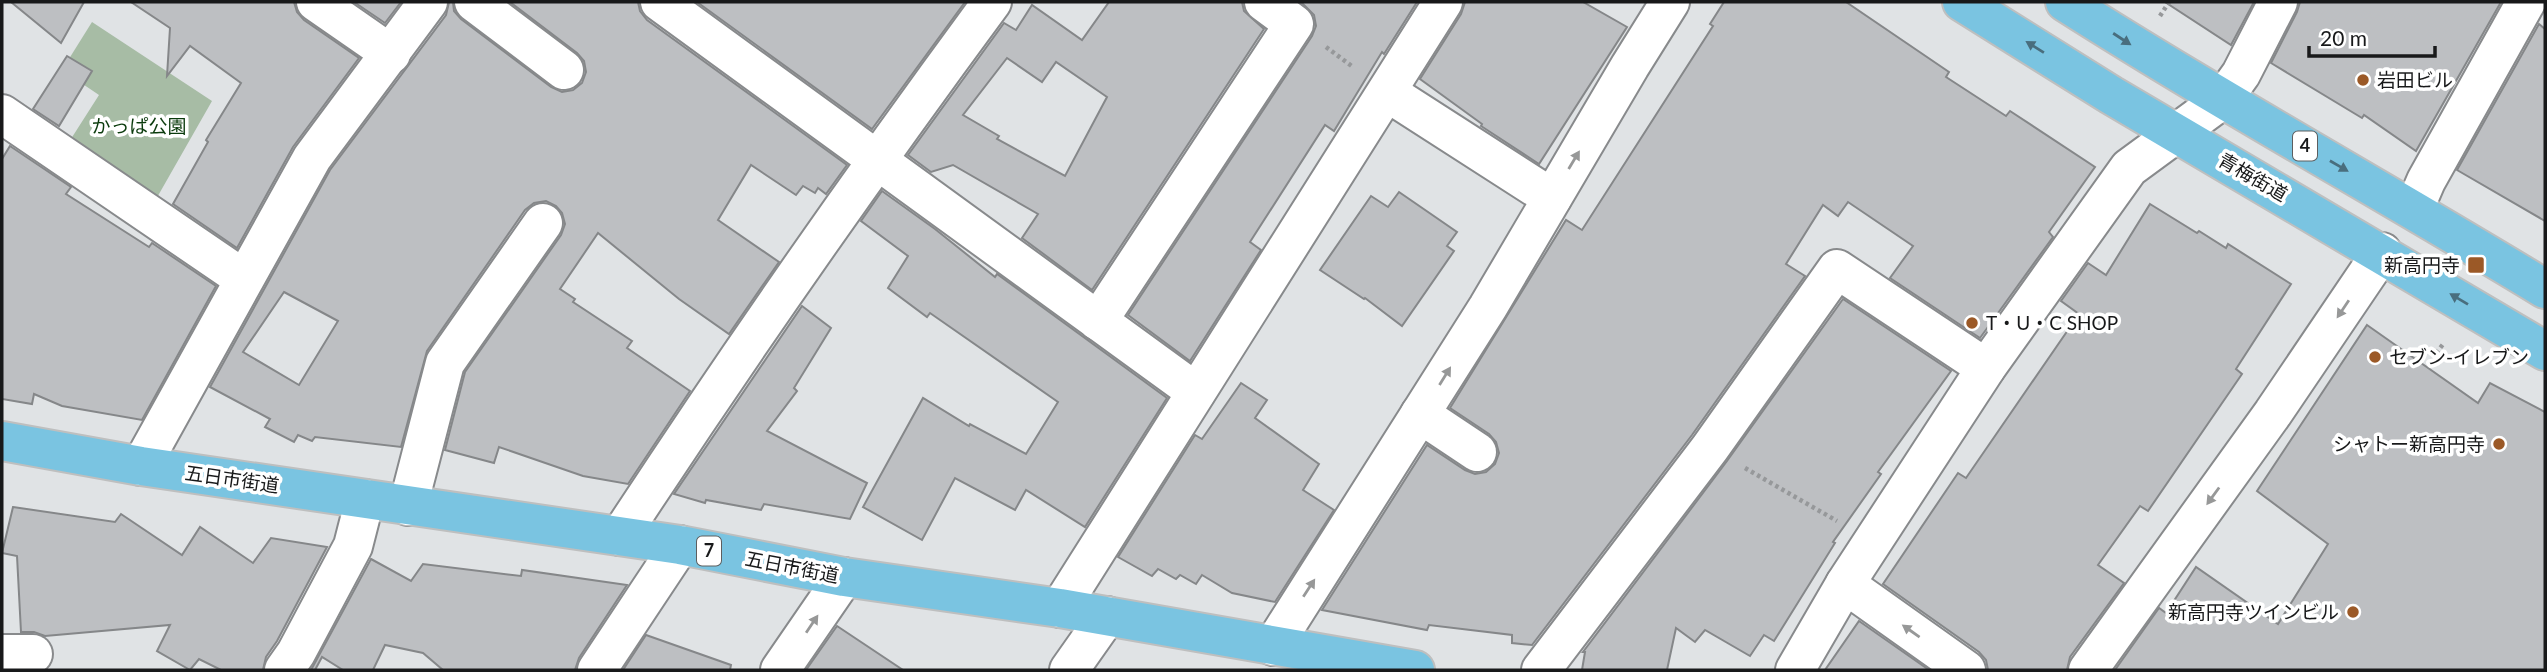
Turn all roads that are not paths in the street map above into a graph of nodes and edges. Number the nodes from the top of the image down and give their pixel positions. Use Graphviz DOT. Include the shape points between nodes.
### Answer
graph roads {
  1 [pos="316,2"];
  2 [pos="428,2"];
  3 [pos="474,2"];
  4 [pos="660,2"];
  5 [pos="992,2"];
  6 [pos="1264,2"];
  7 [pos="1443,2"];
  8 [pos="1670,2"];
  9 [pos="1962,2"];
  10 [pos="2065,2"];
  11 [pos="2278,2"];
  12 [pos="2526,2"];
  13 [pos="707,15"];
  14 [pos="391,54"];
  15 [pos="564,70"];
  16 [pos="1387,92"];
  17 [pos="2223,99"];
  18 [pos="2,115"];
  19 [pos="2177,133"];
  20 [pos="876,159"];
  21 [pos="1552,198"];
  22 [pos="2414,209"];
  23 [pos="543,223"];
  24 [pos="2382,253"];
  25 [pos="244,279"];
  26 [pos="2545,289"];
  27 [pos="1098,321"];
  28 [pos="2545,351"];
  29 [pos="1986,368"];
  30 [pos="1196,393"];
  31 [pos="1420,414"];
  32 [pos="2,441"];
  33 [pos="1477,452"];
  34 [pos="141,466"];
  35 [pos="365,499"];
  36 [pos="408,506"];
  37 [pos="620,537"];
  38 [pos="680,545"];
  39 [pos="844,577"];
  40 [pos="1845,584"];
  41 [pos="1060,608"];
  42 [pos="1107,616"];
  43 [pos="1273,646"];
  44 [pos="284,670"];
  45 [pos="597,670"];
  46 [pos="780,670"];
  47 [pos="1069,670"];
  48 [pos="1415,670"];
  49 [pos="1541,670"];
  50 [pos="1795,670"];
  51 [pos="1966,670"];
  52 [pos="2088,670"];
  1 -- 14 [label="street"];
  2 -- 14 [label="street"];
  3 -- 15 [label="street"];
  4 -- 13 [label="street"];
  5 -- 20 [label="street"];
  6 -- 27 [label="street" via="1294,24"];
  7 -- 16 [label="street"];
  21 -- 8 [label="street, one-way"];
  19 -- 9 [label="main road, 青梅街道, one-way"];
  10 -- 17 [label="main road, 4, one-way"];
  11 -- 17 [label="street"];
  12 -- 22 [label="street"];
  13 -- 20 [label="street"];
  14 -- 25 [label="street" via="312,158"];
  16 -- 21 [label="street"];
  16 -- 30 [label="street"];
  17 -- 19 [label="street"];
  17 -- 22 [label="main road, 4, one-way"];
  18 -- 25 [label="street"];
  19 -- 24 [label="main road, 青梅街道"];
  19 -- 29 [label="street" via="2129,168"];
  20 -- 27 [label="street"];
  20 -- 37 [label="street" via="715,390"];
  31 -- 21 [label="street, one-way"];
  22 -- 26 [label="main road, 4"];
  23 -- 36 [label="street" via="445,363"];
  28 -- 24 [label="main road, 青梅街道, one-way"];
  24 -- 52 [label="street, one-way"];
  25 -- 34 [label="street"];
  27 -- 30 [label="street"];
  29 -- 40 [label="street"];
  29 -- 49 [label="street" via="1837,269 1710,448"];
  30 -- 41 [label="street"];
  31 -- 33 [label="street"];
  43 -- 31 [label="street, one-way"];
  32 -- 34 [label="main road, 五日市街道 / 7"];
  34 -- 35 [label="main road, 五日市街道 / 7"];
  35 -- 36 [label="main road, 五日市街道 / 7"];
  35 -- 44 [label="street" via="353,546"];
  36 -- 37 [label="main road, 五日市街道 / 7"];
  37 -- 38 [label="main road, 五日市街道 / 7"];
  38 -- 39 [label="main road, 五日市街道 / 7"];
  38 -- 45 [label="street"];
  39 -- 41 [label="main road, 五日市街道 / 7"];
  46 -- 39 [label="street, one-way"];
  40 -- 50 [label="street"];
  51 -- 40 [label="street, one-way"];
  41 -- 42 [label="main road, 五日市街道 / 7"];
  42 -- 43 [label="main road, 五日市街道 / 7"];
  42 -- 47 [label="street"];
  43 -- 48 [label="main road, 五日市街道 / 7"];
}
